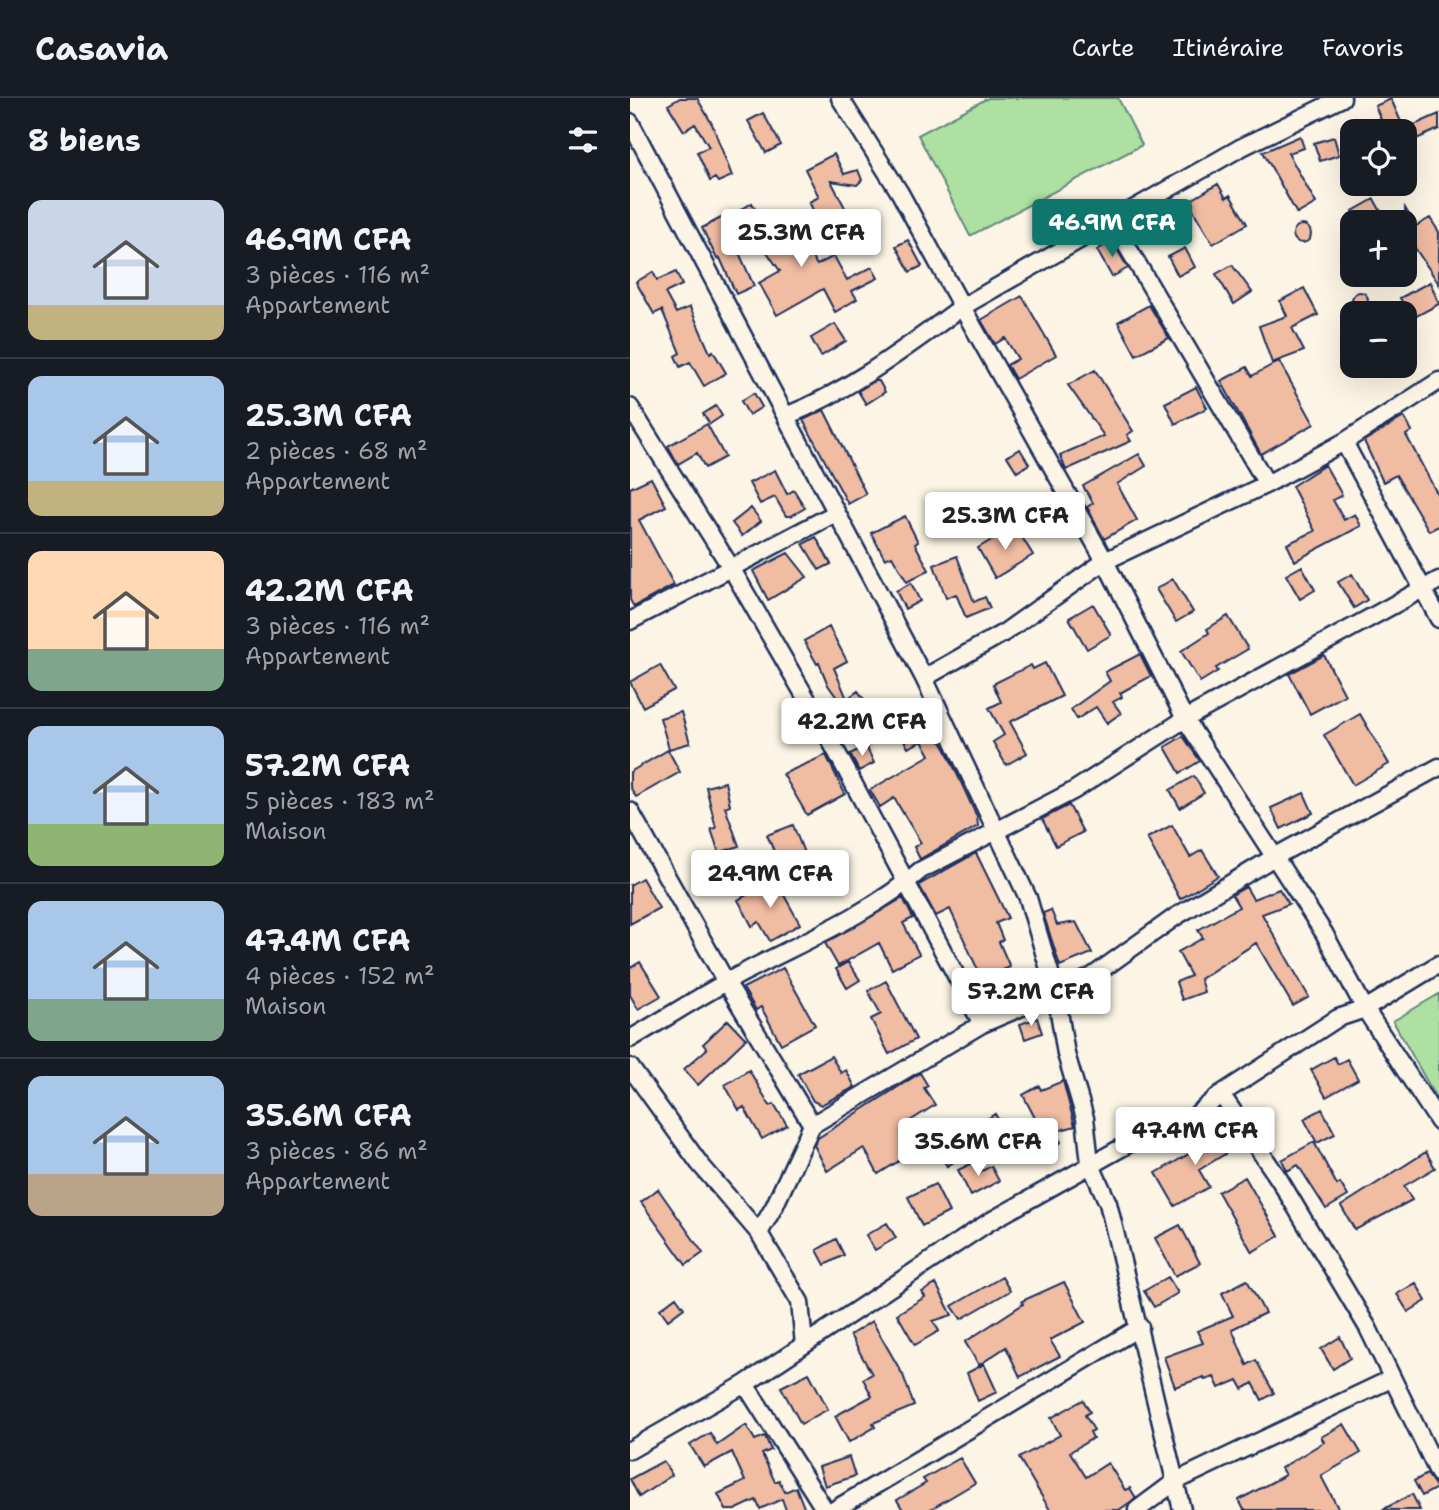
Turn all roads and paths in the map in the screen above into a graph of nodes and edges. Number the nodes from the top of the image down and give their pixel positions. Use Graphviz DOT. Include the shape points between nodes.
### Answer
graph roads {
  1 [pos="840,98"];
  2 [pos="1342,98"];
  3 [pos="630,122"];
  4 [pos="1111,219"];
  5 [pos="962,307"];
  6 [pos="1439,381"];
  7 [pos="630,407"];
  8 [pos="786,416"];
  9 [pos="636,433"];
  10 [pos="1343,442"];
  11 [pos="1267,484"];
  12 [pos="834,514"];
  13 [pos="1105,561"];
  14 [pos="730,566"];
  15 [pos="1439,580"];
  16 [pos="1422,590"];
  17 [pos="1439,620"];
  18 [pos="630,621"];
  19 [pos="923,678"];
  20 [pos="1185,719"];
  21 [pos="1439,767"];
  22 [pos="630,811"];
  23 [pos="996,831"];
  24 [pos="1276,856"];
  25 [pos="904,884"];
  26 [pos="1439,964"];
  27 [pos="726,982"];
  28 [pos="1056,993"];
  29 [pos="1365,1009"];
  30 [pos="982,1024"];
  31 [pos="630,1040"];
  32 [pos="630,1067"];
  33 [pos="1221,1094"];
  34 [pos="1439,1122"];
  35 [pos="812,1125"];
  36 [pos="1090,1164"];
  37 [pos="759,1233"];
  38 [pos="1140,1328"];
  39 [pos="804,1345"];
  40 [pos="1391,1379"];
  41 [pos="745,1384"];
  42 [pos="630,1450"];
  43 [pos="1439,1474"];
  44 [pos="1176,1481"];
  45 [pos="825,1510"];
  46 [pos="834,1510"];
  47 [pos="1137,1510"];
  48 [pos="1182,1510"];
  1 -- 5 [label="street" via="900,193"];
  2 -- 4 [label="street"];
  3 -- 8 [label="street"];
  4 -- 5 [label="street"];
  4 -- 11 [label="street"];
  5 -- 8 [label="street" via="877,368 825,400"];
  5 -- 13 [label="street"];
  6 -- 10 [label="street"];
  7 -- 9 [label="street"];
  8 -- 12 [label="street"];
  9 -- 14 [label="street"];
  10 -- 11 [label="street"];
  10 -- 16 [label="street"];
  11 -- 13 [label="street"];
  12 -- 14 [label="street"];
  12 -- 19 [label="street"];
  13 -- 19 [label="street" via="1005,632"];
  13 -- 20 [label="street"];
  14 -- 18 [label="street"];
  14 -- 25 [label="street" via="828,736"];
  15 -- 16 [label="street"];
  16 -- 17 [label="street"];
  16 -- 20 [label="street"];
  19 -- 23 [label="street"];
  20 -- 23 [label="street" via="1073,791"];
  20 -- 24 [label="street"];
  21 -- 24 [label="street"];
  22 -- 27 [label="street"];
  23 -- 25 [label="street" via="920,870"];
  23 -- 28 [label="street" via="1028,898"];
  24 -- 28 [label="street" via="1175,917 1090,978"];
  24 -- 29 [label="street" via="1325,933"];
  25 -- 27 [label="street" via="854,916"];
  25 -- 30 [label="street"];
  26 -- 29 [label="street"];
  27 -- 31 [label="street"];
  27 -- 35 [label="street"];
  28 -- 30 [label="street"];
  28 -- 36 [label="street"];
  29 -- 33 [label="street" via="1338,1018"];
  29 -- 34 [label="street"];
  30 -- 35 [label="street"];
  32 -- 37 [label="street" via="699,1163"];
  33 -- 36 [label="street" via="1184,1125 1130,1143"];
  33 -- 40 [label="street" via="1368,1328"];
  35 -- 37 [label="street"];
  36 -- 38 [label="street" via="1108,1203"];
  36 -- 39 [label="street" via="989,1222"];
  37 -- 39 [label="street" via="800,1303"];
  38 -- 44 [label="street"];
  38 -- 46 [label="street"];
  39 -- 41 [label="street"];
  40 -- 43 [label="street"];
  40 -- 44 [label="street"];
  41 -- 42 [label="street"];
  41 -- 45 [label="street"];
  44 -- 47 [label="street"];
  44 -- 48 [label="street"];
}
